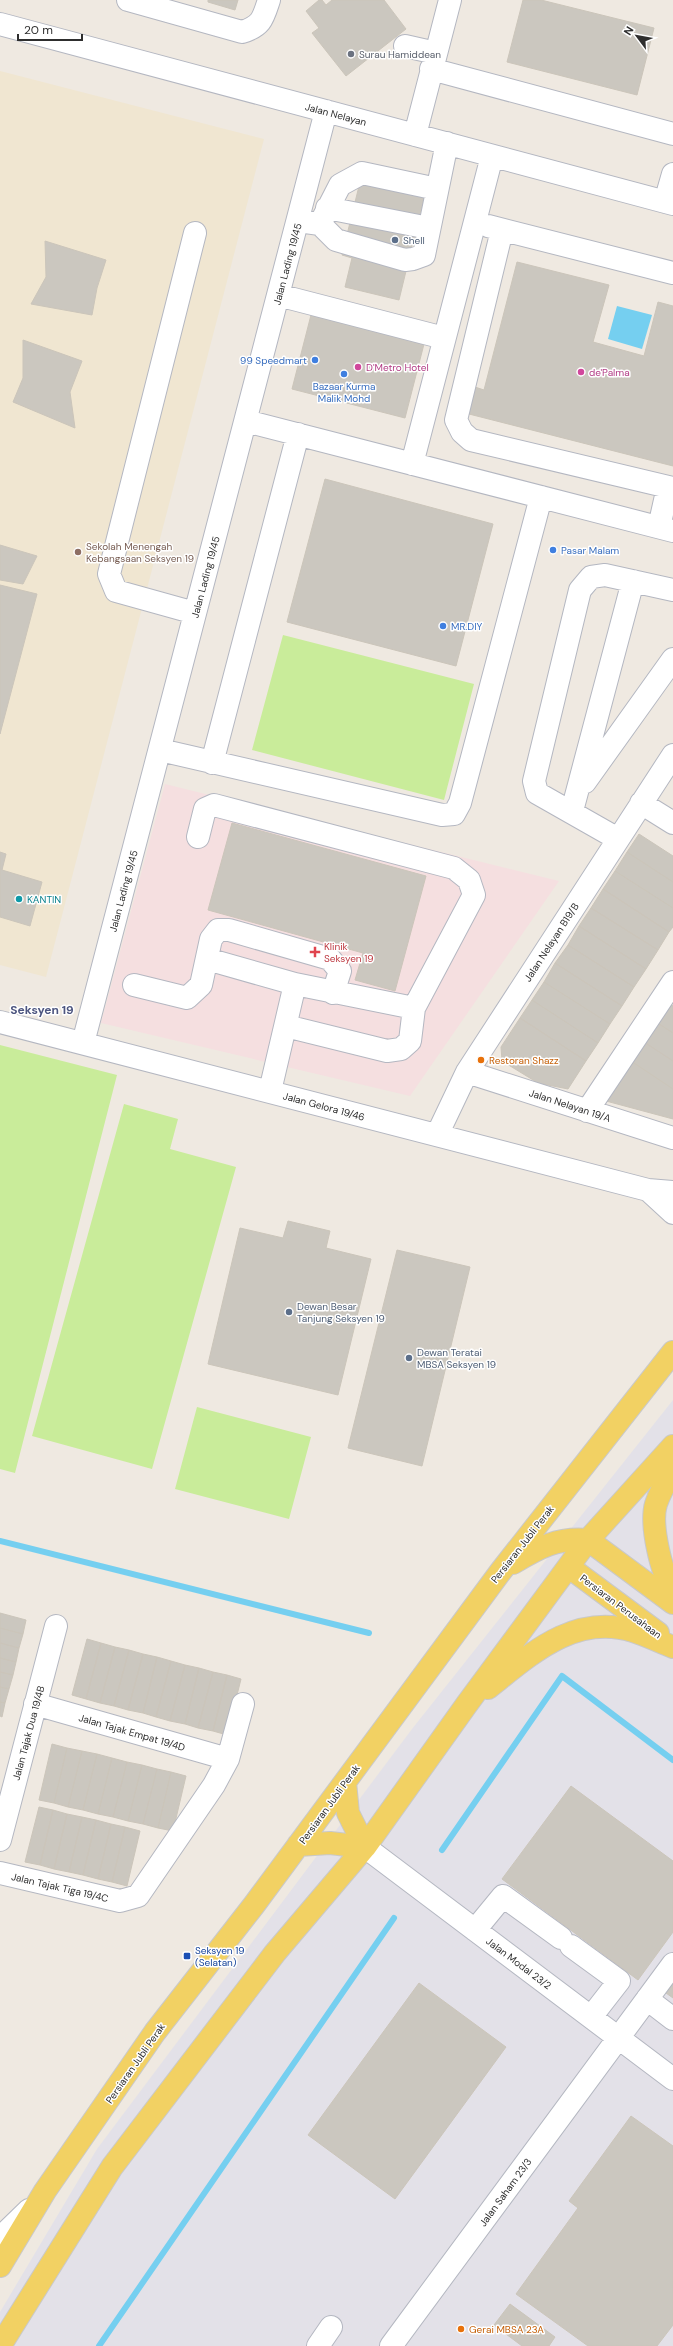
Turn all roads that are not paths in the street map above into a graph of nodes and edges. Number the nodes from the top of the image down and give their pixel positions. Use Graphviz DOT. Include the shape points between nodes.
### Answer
graph roads {
  1 [pos="128,0"];
  2 [pos="269,0"];
  3 [pos="450,0"];
  4 [pos="0,24"];
  5 [pos="404,46"];
  6 [pos="433,61"];
  7 [pos="326,111"];
  8 [pos="673,134"];
  9 [pos="415,135"];
  10 [pos="447,143"];
  11 [pos="492,156"];
  12 [pos="673,174"];
  13 [pos="437,189"];
  14 [pos="669,203"];
  15 [pos="324,216"];
  16 [pos="298,220"];
  17 [pos="475,222"];
  18 [pos="429,228"];
  19 [pos="502,230"];
  20 [pos="195,233"];
  21 [pos="673,273"];
  22 [pos="278,296"];
  23 [pos="444,338"];
  24 [pos="246,421"];
  25 [pos="298,434"];
  26 [pos="412,464"];
  27 [pos="670,488"];
  28 [pos="541,497"];
  29 [pos="666,529"];
  30 [pos="633,581"];
  31 [pos="673,590"];
  32 [pos="195,613"];
  33 [pos="673,659"];
  34 [pos="160,750"];
  35 [pos="673,755"];
  36 [pos="212,763"];
  37 [pos="574,801"];
  38 [pos="641,803"];
  39 [pos="673,823"];
  40 [pos="198,837"];
  41 [pos="618,838"];
  42 [pos="207,959"];
  43 [pos="673,982"];
  44 [pos="295,984"];
  45 [pos="134,985"];
  46 [pos="333,993"];
  47 [pos="414,1008"];
  48 [pos="0,1022"];
  49 [pos="286,1026"];
  50 [pos="83,1043"];
  51 [pos="467,1072"];
  52 [pos="270,1092"];
  53 [pos="587,1111"];
  54 [pos="438,1135"];
  55 [pos="673,1138"];
  56 [pos="648,1190"];
  57 [pos="673,1192"];
  58 [pos="673,1213"];
  59 [pos="673,1352"];
  60 [pos="673,1446"];
  61 [pos="673,1470"];
  62 [pos="566,1488"];
  63 [pos="558,1540"];
  64 [pos="588,1540"];
  65 [pos="569,1567"];
  66 [pos="501,1571"];
  67 [pos="673,1590"];
  68 [pos="673,1603"];
  69 [pos="56,1626"];
  70 [pos="673,1646"];
  71 [pos="36,1704"];
  72 [pos="243,1704"];
  73 [pos="467,1704"];
  74 [pos="228,1759"];
  75 [pos="345,1782"];
  76 [pos="0,1840"];
  77 [pos="298,1846"];
  78 [pos="365,1847"];
  79 [pos="0,1873"];
  80 [pos="475,1930"];
  81 [pos="673,1964"];
  82 [pos="647,1999"];
  83 [pos="591,2017"];
  84 [pos="673,2019"];
  85 [pos="618,2038"];
  86 [pos="673,2079"];
  87 [pos="45,2191"];
  88 [pos="0,2238"];
  89 [pos="0,2266"];
  90 [pos="331,2327"];
  91 [pos="0,2346"];
  92 [pos="318,2346"];
  93 [pos="391,2346"];
  1 -- 2 [label="street" via="242,32 256,28 264,16"];
  3 -- 6 [label="street"];
  4 -- 7 [label="street, Jalan Nelayan"];
  5 -- 6 [label="street"];
  6 -- 8 [label="street"];
  6 -- 9 [label="street"];
  7 -- 9 [label="street, Jalan Nelayan"];
  7 -- 16 [label="street, Jalan Lading 19/45"];
  9 -- 10 [label="street, Jalan Nelayan"];
  10 -- 11 [label="street, Jalan Nelayan"];
  10 -- 13 [label="street"];
  11 -- 14 [label="street, Jalan Nelayan"];
  11 -- 17 [label="street"];
  12 -- 14 [label="street"];
  13 -- 15 [label="street" via="362,173 340,184"];
  13 -- 18 [label="street"];
  15 -- 16 [label="street"];
  15 -- 18 [label="street"];
  15 -- 18 [label="street" via="336,240 405,260 424,255"];
  16 -- 22 [label="street, Jalan Lading 19/45"];
  17 -- 19 [label="street"];
  17 -- 23 [label="street"];
  19 -- 21 [label="street"];
  19 -- 27 [label="street" via="456,420 462,432 471,440"];
  20 -- 32 [label="street" via="109,574 116,591"];
  22 -- 23 [label="street"];
  22 -- 24 [label="street, Jalan Lading 19/45"];
  23 -- 26 [label="street"];
  24 -- 25 [label="street"];
  24 -- 32 [label="street, Jalan Lading 19/45"];
  25 -- 26 [label="street"];
  25 -- 36 [label="street"];
  26 -- 28 [label="street"];
  27 -- 29 [label="street"];
  28 -- 29 [label="street"];
  28 -- 36 [label="street" via="460,803 454,814 442,815"];
  30 -- 31 [label="street"];
  30 -- 37 [label="street"];
  30 -- 37 [label="street" via="605,575 591,577 580,590 534,781 537,793"];
  32 -- 34 [label="street, Jalan Lading 19/45"];
  33 -- 37 [label="street"];
  34 -- 36 [label="street"];
  34 -- 50 [label="street, Jalan Lading 19/45"];
  35 -- 38 [label="street, Jalan Nelayan B19/B"];
  37 -- 41 [label="street"];
  38 -- 39 [label="street"];
  38 -- 41 [label="street, Jalan Nelayan B19/B"];
  40 -- 47 [label="street" via="205,809 214,805 454,868 469,880 474,895"];
  41 -- 51 [label="street, Jalan Nelayan B19/B"];
  42 -- 44 [label="street"];
  42 -- 45 [label="street" via="201,985 187,998"];
  42 -- 46 [label="street" via="212,939 218,930 230,930 330,959 340,971"];
  43 -- 53 [label="street"];
  44 -- 46 [label="street"];
  44 -- 49 [label="street"];
  46 -- 47 [label="street"];
  47 -- 49 [label="street" via="410,1041 401,1048 388,1051"];
  48 -- 50 [label="street, Jalan Gelora 19/46"];
  49 -- 52 [label="street"];
  50 -- 52 [label="street, Jalan Gelora 19/46"];
  51 -- 53 [label="street, Jalan Nelayan 19/A"];
  51 -- 54 [label="street, Jalan Nelayan B19/B"];
  52 -- 54 [label="street, Jalan Gelora 19/46"];
  53 -- 55 [label="street, Jalan Nelayan 19/A"];
  54 -- 56 [label="street, Jalan Gelora 19/46"];
  56 -- 57 [label="street, Jalan Gelora 19/46"];
  56 -- 58 [label="street, Jalan Gelora 19/46"];
  59 -- 62 [label="main road, Persiaran Jubli Perak"];
  60 -- 64 [label="main road"];
  61 -- 67 [label="main road" via="656,1505 656,1539 666,1580"];
  62 -- 63 [label="main road"];
  62 -- 66 [label="main road, Persiaran Jubli Perak"];
  63 -- 64 [label="main road"];
  63 -- 65 [label="main road"];
  63 -- 66 [label="main road" via="539,1547"];
  64 -- 65 [label="main road"];
  64 -- 68 [label="main road"];
  65 -- 70 [label="main road, Persiaran Perusahaan"];
  65 -- 73 [label="main road"];
  66 -- 75 [label="main road, Persiaran Jubli Perak"];
  69 -- 71 [label="street, Jalan Tajak Dua 19/4B"];
  70 -- 73 [label="main road" via="632,1630 601,1626 568,1632 537,1651"];
  71 -- 74 [label="street, Jalan Tajak Empat 19/4D"];
  71 -- 76 [label="street, Jalan Tajak Dua 19/4B"];
  72 -- 74 [label="street"];
  73 -- 78 [label="main road"];
  74 -- 79 [label="street, Jalan Tajak Tiga 19/4C" via="214,1785 138,1896 120,1901"];
  75 -- 77 [label="main road, Persiaran Jubli Perak"];
  75 -- 78 [label="main road" via="348,1813"];
  77 -- 78 [label="main road" via="330,1843"];
  77 -- 87 [label="main road, Persiaran Jubli Perak" via="155,2032"];
  78 -- 80 [label="street, Jalan Modal 23/2"];
  78 -- 91 [label="main road" via="275,1953 112,2167"];
  80 -- 83 [label="street, Jalan Modal 23/2"];
  80 -- 83 [label="street" via="503,1896 619,1981"];
  81 -- 82 [label="street, Jalan Saham 23/3"];
  82 -- 84 [label="street"];
  82 -- 85 [label="street, Jalan Saham 23/3"];
  83 -- 85 [label="street, Jalan Modal 23/2"];
  85 -- 86 [label="street, Jalan Modal 23/2"];
  85 -- 93 [label="street, Jalan Saham 23/3"];
  87 -- 88 [label="street"];
  87 -- 89 [label="main road, Persiaran Jubli Perak"];
  90 -- 92 [label="street"];
}
